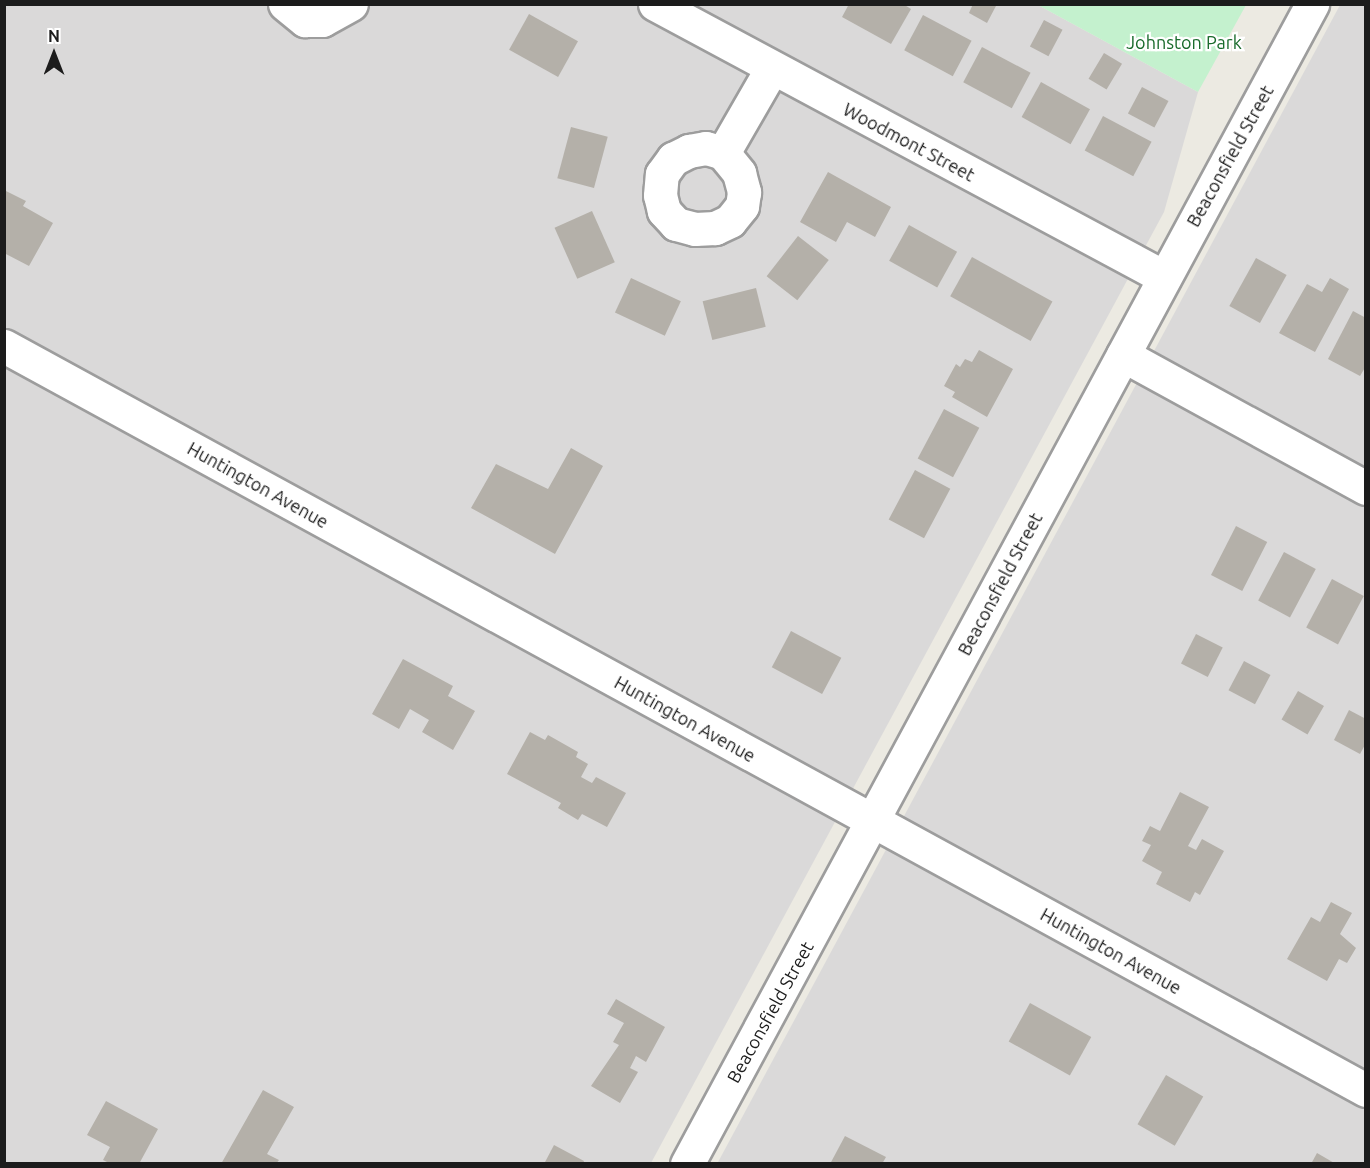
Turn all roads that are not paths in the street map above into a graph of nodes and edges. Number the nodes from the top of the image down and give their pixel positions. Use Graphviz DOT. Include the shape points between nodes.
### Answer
graph roads {
  1 [pos="285,4"];
  2 [pos="351,4"];
  3 [pos="656,4"];
  4 [pos="1312,4"];
  5 [pos="771,70"];
  6 [pos="723,153"];
  7 [pos="1164,277"];
  8 [pos="4,346"];
  9 [pos="1123,355"];
  10 [pos="1365,488"];
  11 [pos="873,822"];
  12 [pos="1365,1090"];
  13 [pos="687,1164"];
  1 -- 2 [label="street" via="305,20 322,20"];
  3 -- 5 [label="street, Woodmont Street"];
  4 -- 7 [label="street, Beaconsfield Street"];
  5 -- 6 [label="street"];
  5 -- 7 [label="street, Woodmont Street"];
  7 -- 9 [label="street, Beaconsfield Street"];
  8 -- 11 [label="street, Huntington Avenue"];
  9 -- 10 [label="street"];
  9 -- 11 [label="street, Beaconsfield Street"];
  11 -- 12 [label="street, Huntington Avenue"];
  11 -- 13 [label="street, Beaconsfield Street"];
}
